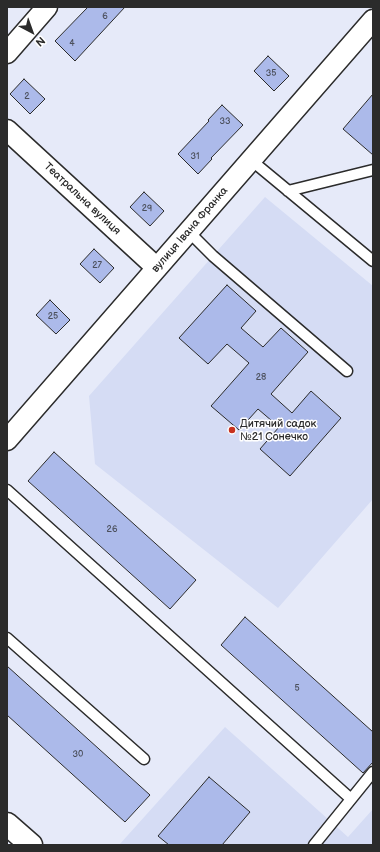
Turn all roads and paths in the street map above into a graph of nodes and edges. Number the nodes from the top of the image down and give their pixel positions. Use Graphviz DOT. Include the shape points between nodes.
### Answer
graph roads {
  1 [pos="47,7"];
  2 [pos="373,20"];
  3 [pos="7,53"];
  4 [pos="7,130"];
  5 [pos="251,160"];
  6 [pos="373,170"];
  7 [pos="288,191"];
  8 [pos="189,232"];
  9 [pos="373,261"];
  10 [pos="157,268"];
  11 [pos="347,371"];
  12 [pos="7,440"];
  13 [pos="7,490"];
  14 [pos="7,638"];
  15 [pos="144,759"];
  16 [pos="373,772"];
  17 [pos="351,799"];
  18 [pos="7,824"];
  19 [pos="31,845"];
  20 [pos="314,845"];
  1 -- 3 [label="street"];
  2 -- 5 [label="street, вулиця Івана Франка"];
  4 -- 10 [label="street, Театральна вулиця"];
  5 -- 7 [label="lane"];
  5 -- 8 [label="street, вулиця Івана Франка"];
  6 -- 7 [label="lane"];
  7 -- 9 [label="lane"];
  8 -- 10 [label="street, вулиця Івана Франка"];
  8 -- 11 [label="lane"];
  10 -- 12 [label="street, вулиця Івана Франка"];
  13 -- 17 [label="lane"];
  14 -- 15 [label="lane"];
  16 -- 17 [label="lane"];
  17 -- 20 [label="lane"];
  18 -- 19 [label="street"];
}
